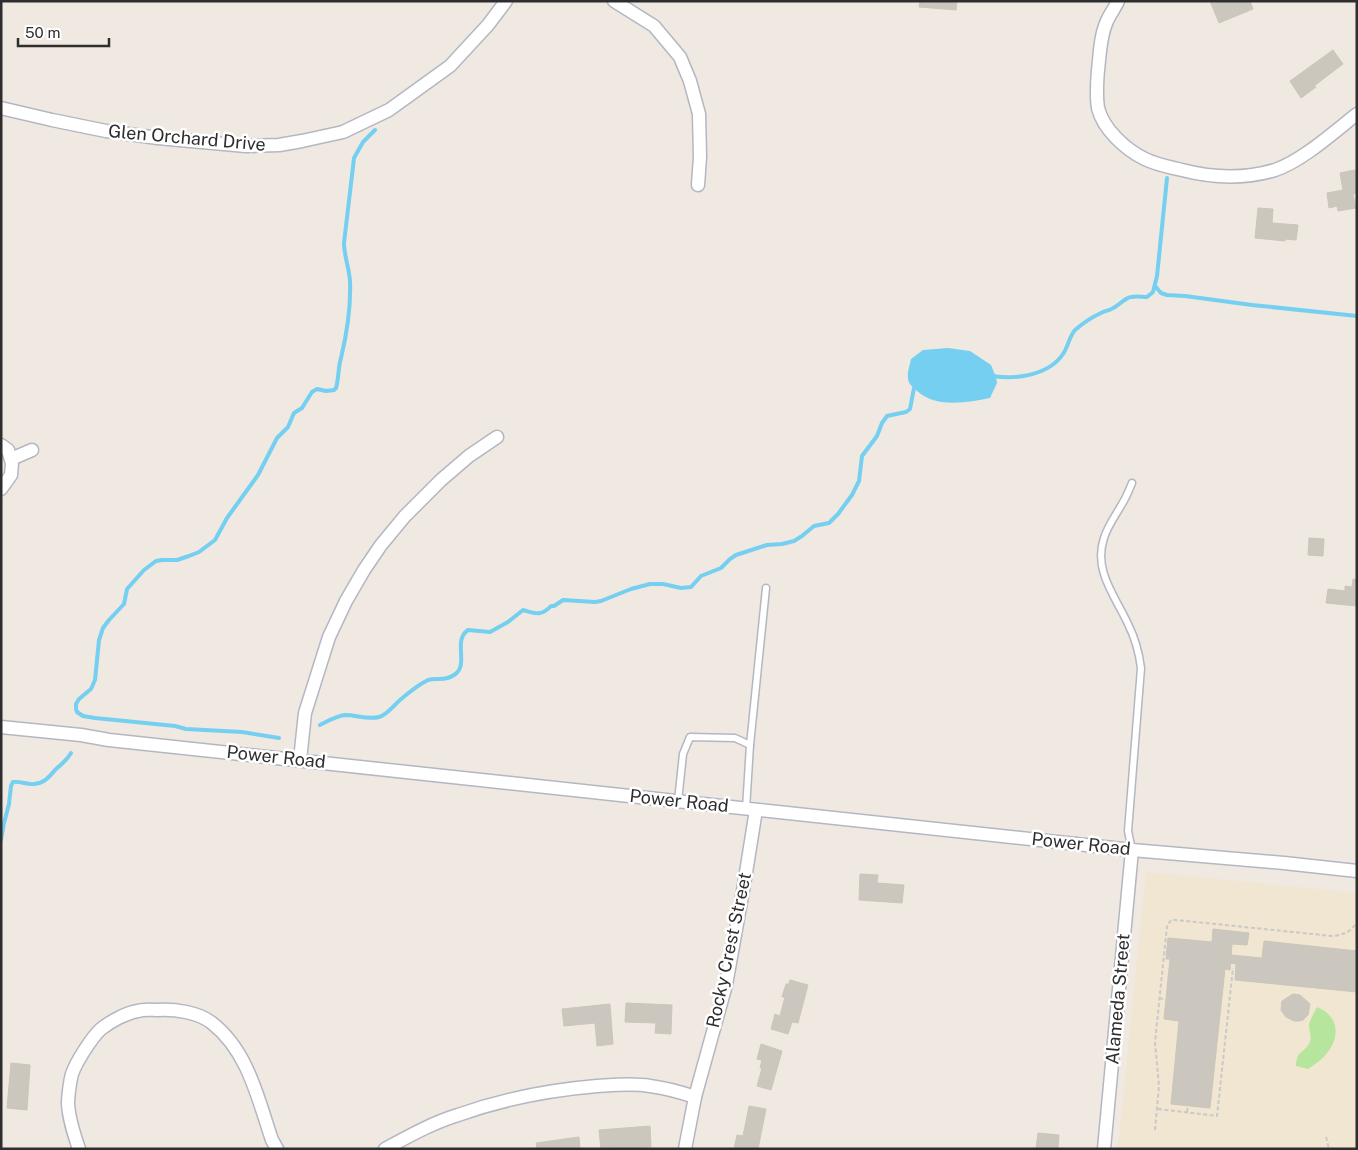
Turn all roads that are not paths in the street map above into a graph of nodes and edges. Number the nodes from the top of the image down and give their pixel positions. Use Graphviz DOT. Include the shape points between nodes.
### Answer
graph roads {
  1 [pos="506,1"];
  2 [pos="614,1"];
  3 [pos="1118,1"];
  4 [pos="1,108"];
  5 [pos="1357,114"];
  6 [pos="698,185"];
  7 [pos="497,437"];
  8 [pos="1,445"];
  9 [pos="32,450"];
  10 [pos="11,459"];
  11 [pos="1132,483"];
  12 [pos="1,489"];
  13 [pos="766,588"];
  14 [pos="1,727"];
  15 [pos="750,745"];
  16 [pos="300,760"];
  17 [pos="678,801"];
  18 [pos="751,809"];
  19 [pos="1132,850"];
  20 [pos="1357,872"];
  21 [pos="695,1097"];
  22 [pos="79,1149"];
  23 [pos="277,1149"];
  24 [pos="385,1149"];
  25 [pos="685,1149"];
  26 [pos="1104,1149"];
  1 -- 4 [label="street, Glen Orchard Drive" via="450,66 389,110 343,132 302,141 246,146 158,138 106,131"];
  2 -- 6 [label="street" via="654,26 680,57 698,114"];
  3 -- 5 [label="street" via="1101,42 1098,108 1108,130 1145,159 1198,174 1247,176 1291,164"];
  7 -- 16 [label="street" via="441,480 405,516 364,570 329,637 306,712"];
  8 -- 10 [label="street" via="8,450"];
  9 -- 10 [label="street"];
  10 -- 12 [label="street" via="11,475"];
  11 -- 19 [label="lane" via="1103,538 1100,554 1102,571 1139,651 1141,668 1128,831"];
  13 -- 15 [label="lane"];
  14 -- 16 [label="street, Power Road"];
  15 -- 17 [label="lane" via="734,738 690,738 683,754"];
  15 -- 18 [label="lane"];
  16 -- 17 [label="street, Power Road"];
  17 -- 18 [label="street, Power Road"];
  18 -- 19 [label="street, Power Road"];
  18 -- 21 [label="street, Rocky Crest Street" via="744,886 726,985"];
  19 -- 20 [label="street, Power Road"];
  19 -- 26 [label="street, Alameda Street"];
  21 -- 24 [label="street" via="648,1085 571,1088 532,1094 457,1115"];
  21 -- 25 [label="street, Rocky Crest Street"];
  22 -- 23 [label="street" via="68,1104 72,1074 82,1054 100,1030 116,1019 138,1011 162,1009 188,1012 211,1022 227,1038 240,1055 250,1077"];
}
